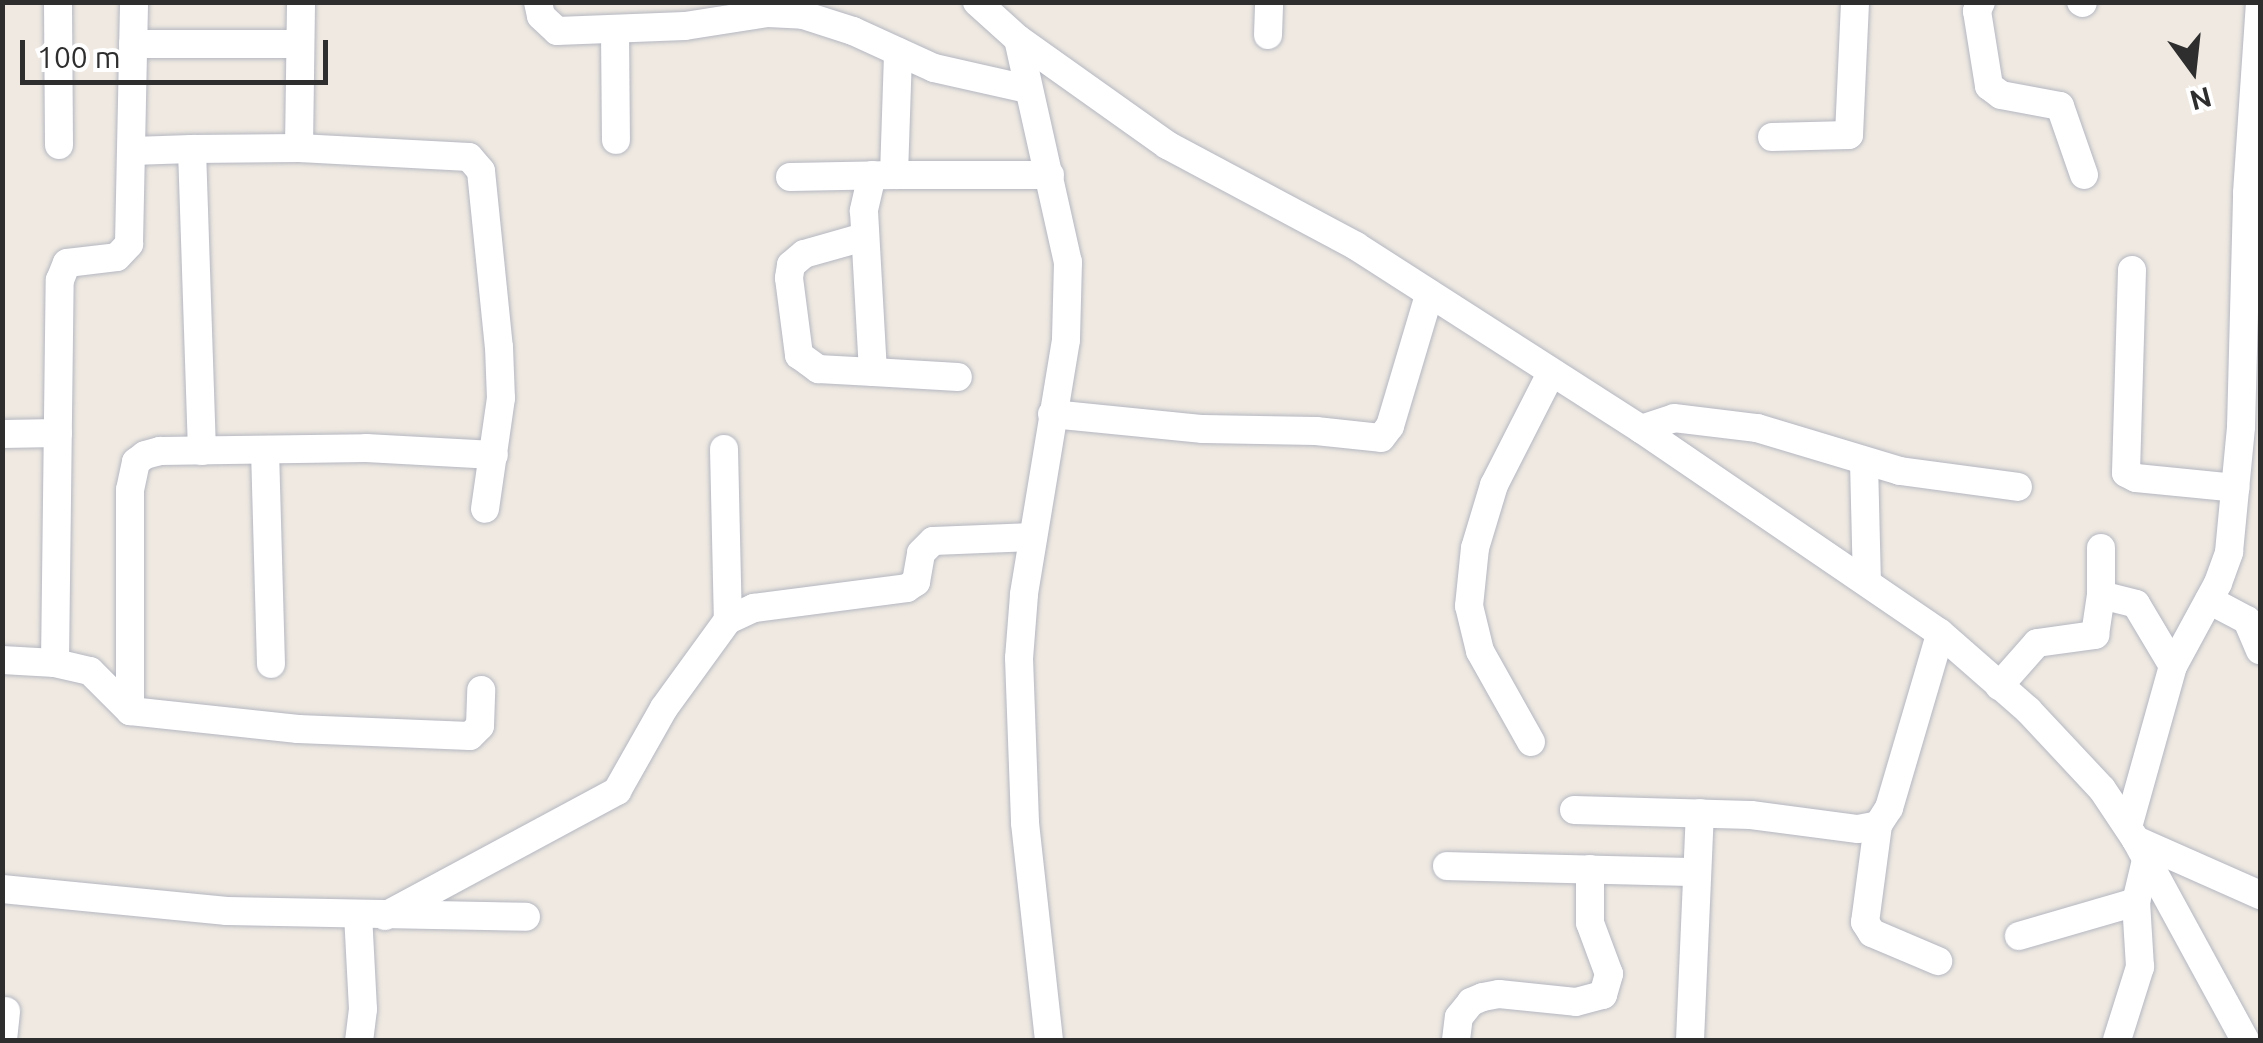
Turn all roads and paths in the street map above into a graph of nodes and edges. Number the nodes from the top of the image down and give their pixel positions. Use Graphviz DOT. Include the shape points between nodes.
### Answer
graph roads {
  1 [pos="58,2"];
  2 [pos="134,2"];
  3 [pos="301,2"];
  4 [pos="538,2"];
  5 [pos="596,2"];
  6 [pos="976,2"];
  7 [pos="1269,2"];
  8 [pos="1855,2"];
  9 [pos="1981,2"];
  10 [pos="2260,2"];
  11 [pos="685,14"];
  12 [pos="606,31"];
  13 [pos="1268,35"];
  14 [pos="1018,39"];
  15 [pos="133,44"];
  16 [pos="300,44"];
  17 [pos="898,52"];
  18 [pos="1026,89"];
  19 [pos="1772,137"];
  20 [pos="616,140"];
  21 [pos="59,145"];
  22 [pos="299,148"];
  23 [pos="192,149"];
  24 [pos="132,150"];
  25 [pos="883,175"];
  26 [pos="1050,175"];
  27 [pos="2084,176"];
  28 [pos="790,177"];
  29 [pos="864,237"];
  30 [pos="2132,270"];
  31 [pos="1430,295"];
  32 [pos="873,372"];
  33 [pos="1550,372"];
  34 [pos="958,377"];
  35 [pos="1052,414"];
  36 [pos="1641,429"];
  37 [pos="58,432"];
  38 [pos="2,434"];
  39 [pos="724,449"];
  40 [pos="264,450"];
  41 [pos="202,451"];
  42 [pos="494,455"];
  43 [pos="1864,462"];
  44 [pos="2018,487"];
  45 [pos="2236,488"];
  46 [pos="486,509"];
  47 [pos="1034,537"];
  48 [pos="2101,548"];
  49 [pos="1868,581"];
  50 [pos="2101,596"];
  51 [pos="2209,600"];
  52 [pos="728,620"];
  53 [pos="1940,635"];
  54 [pos="2260,650"];
  55 [pos="2,660"];
  56 [pos="56,662"];
  57 [pos="271,664"];
  58 [pos="2173,666"];
  59 [pos="2000,686"];
  60 [pos="481,690"];
  61 [pos="130,712"];
  62 [pos="1531,742"];
  63 [pos="1574,810"];
  64 [pos="1700,813"];
  65 [pos="1878,825"];
  66 [pos="2136,842"];
  67 [pos="1447,866"];
  68 [pos="1590,869"];
  69 [pos="1698,872"];
  70 [pos="2,889"];
  71 [pos="2260,895"];
  72 [pos="2136,902"];
  73 [pos="371,915"];
  74 [pos="526,916"];
  75 [pos="2019,936"];
  76 [pos="1938,962"];
  77 [pos="6,1011"];
  78 [pos="3,1040"];
  79 [pos="359,1040"];
  80 [pos="1048,1040"];
  81 [pos="1456,1040"];
  82 [pos="1690,1040"];
  83 [pos="2117,1040"];
  84 [pos="2245,1040"];
  1 -- 21 [label="street"];
  2 -- 15 [label="street"];
  3 -- 16 [label="street"];
  4 -- 12 [label="street" via="541,16 557,31"];
  5 -- 12 [label="street"];
  6 -- 14 [label="street"];
  7 -- 13 [label="street"];
  8 -- 19 [label="street" via="1851,130 1844,137"];
  9 -- 27 [label="street" via="1989,86 2001,95 2060,106"];
  10 -- 45 [label="street"];
  11 -- 12 [label="street"];
  11 -- 17 [label="street" via="786,13"];
  12 -- 20 [label="street"];
  14 -- 18 [label="street"];
  14 -- 31 [label="street" via="1168,144 1356,246"];
  15 -- 16 [label="street"];
  15 -- 24 [label="street"];
  16 -- 22 [label="street"];
  17 -- 18 [label="street" via="981,82"];
  17 -- 25 [label="street"];
  18 -- 26 [label="street"];
  22 -- 23 [label="street"];
  22 -- 42 [label="street" via="476,161 499,347"];
  23 -- 24 [label="street"];
  23 -- 41 [label="street"];
  24 -- 37 [label="street" via="126,252 78,258 62,271"];
  25 -- 26 [label="street"];
  25 -- 28 [label="street"];
  25 -- 29 [label="street"];
  26 -- 35 [label="street" via="1064,232 1068,296"];
  29 -- 32 [label="street"];
  29 -- 32 [label="street" via="804,254 790,265 790,278 797,346 805,362 818,369"];
  30 -- 45 [label="street" via="2126,473"];
  31 -- 33 [label="street"];
  31 -- 35 [label="street" via="1382,438"];
  32 -- 34 [label="street"];
  33 -- 36 [label="street"];
  33 -- 62 [label="street" via="1494,485 1475,548 1468,606 1480,651"];
  35 -- 47 [label="street"];
  36 -- 43 [label="street" via="1674,418 1705,420 1757,428"];
  36 -- 49 [label="street"];
  37 -- 38 [label="street"];
  37 -- 56 [label="street"];
  39 -- 52 [label="street"];
  40 -- 41 [label="street"];
  40 -- 42 [label="street"];
  40 -- 57 [label="street"];
  41 -- 61 [label="street" via="145,455 132,472"];
  42 -- 46 [label="street"];
  43 -- 44 [label="street"];
  43 -- 49 [label="street"];
  45 -- 51 [label="street" via="2226,568"];
  47 -- 52 [label="street" via="933,541 908,588 754,608"];
  47 -- 80 [label="street" via="1019,658 1025,823"];
  48 -- 50 [label="street"];
  49 -- 53 [label="street"];
  50 -- 58 [label="street" via="2136,604"];
  50 -- 59 [label="street" via="2095,635 2037,644"];
  51 -- 54 [label="street" via="2247,620"];
  51 -- 58 [label="street"];
  52 -- 73 [label="street" via="664,708 618,790"];
  53 -- 59 [label="street"];
  53 -- 65 [label="street" via="1889,808"];
  55 -- 56 [label="street"];
  56 -- 61 [label="street" via="90,670"];
  58 -- 66 [label="street"];
  59 -- 66 [label="street" via="2078,760"];
  60 -- 61 [label="street" via="480,726 470,736 223,724"];
  63 -- 64 [label="street"];
  64 -- 65 [label="street" via="1858,829"];
  64 -- 69 [label="street"];
  65 -- 76 [label="street" via="1864,922"];
  66 -- 71 [label="street"];
  66 -- 72 [label="street"];
  66 -- 84 [label="street"];
  67 -- 68 [label="street"];
  68 -- 69 [label="street"];
  68 -- 81 [label="street" via="1590,922 1609,974 1603,995 1576,1002 1483,997 1459,1017"];
  69 -- 82 [label="street"];
  70 -- 73 [label="street" via="226,911"];
  72 -- 75 [label="street"];
  72 -- 83 [label="street" via="2141,958"];
  73 -- 74 [label="street"];
  73 -- 79 [label="street"];
  77 -- 78 [label="street"];
}
